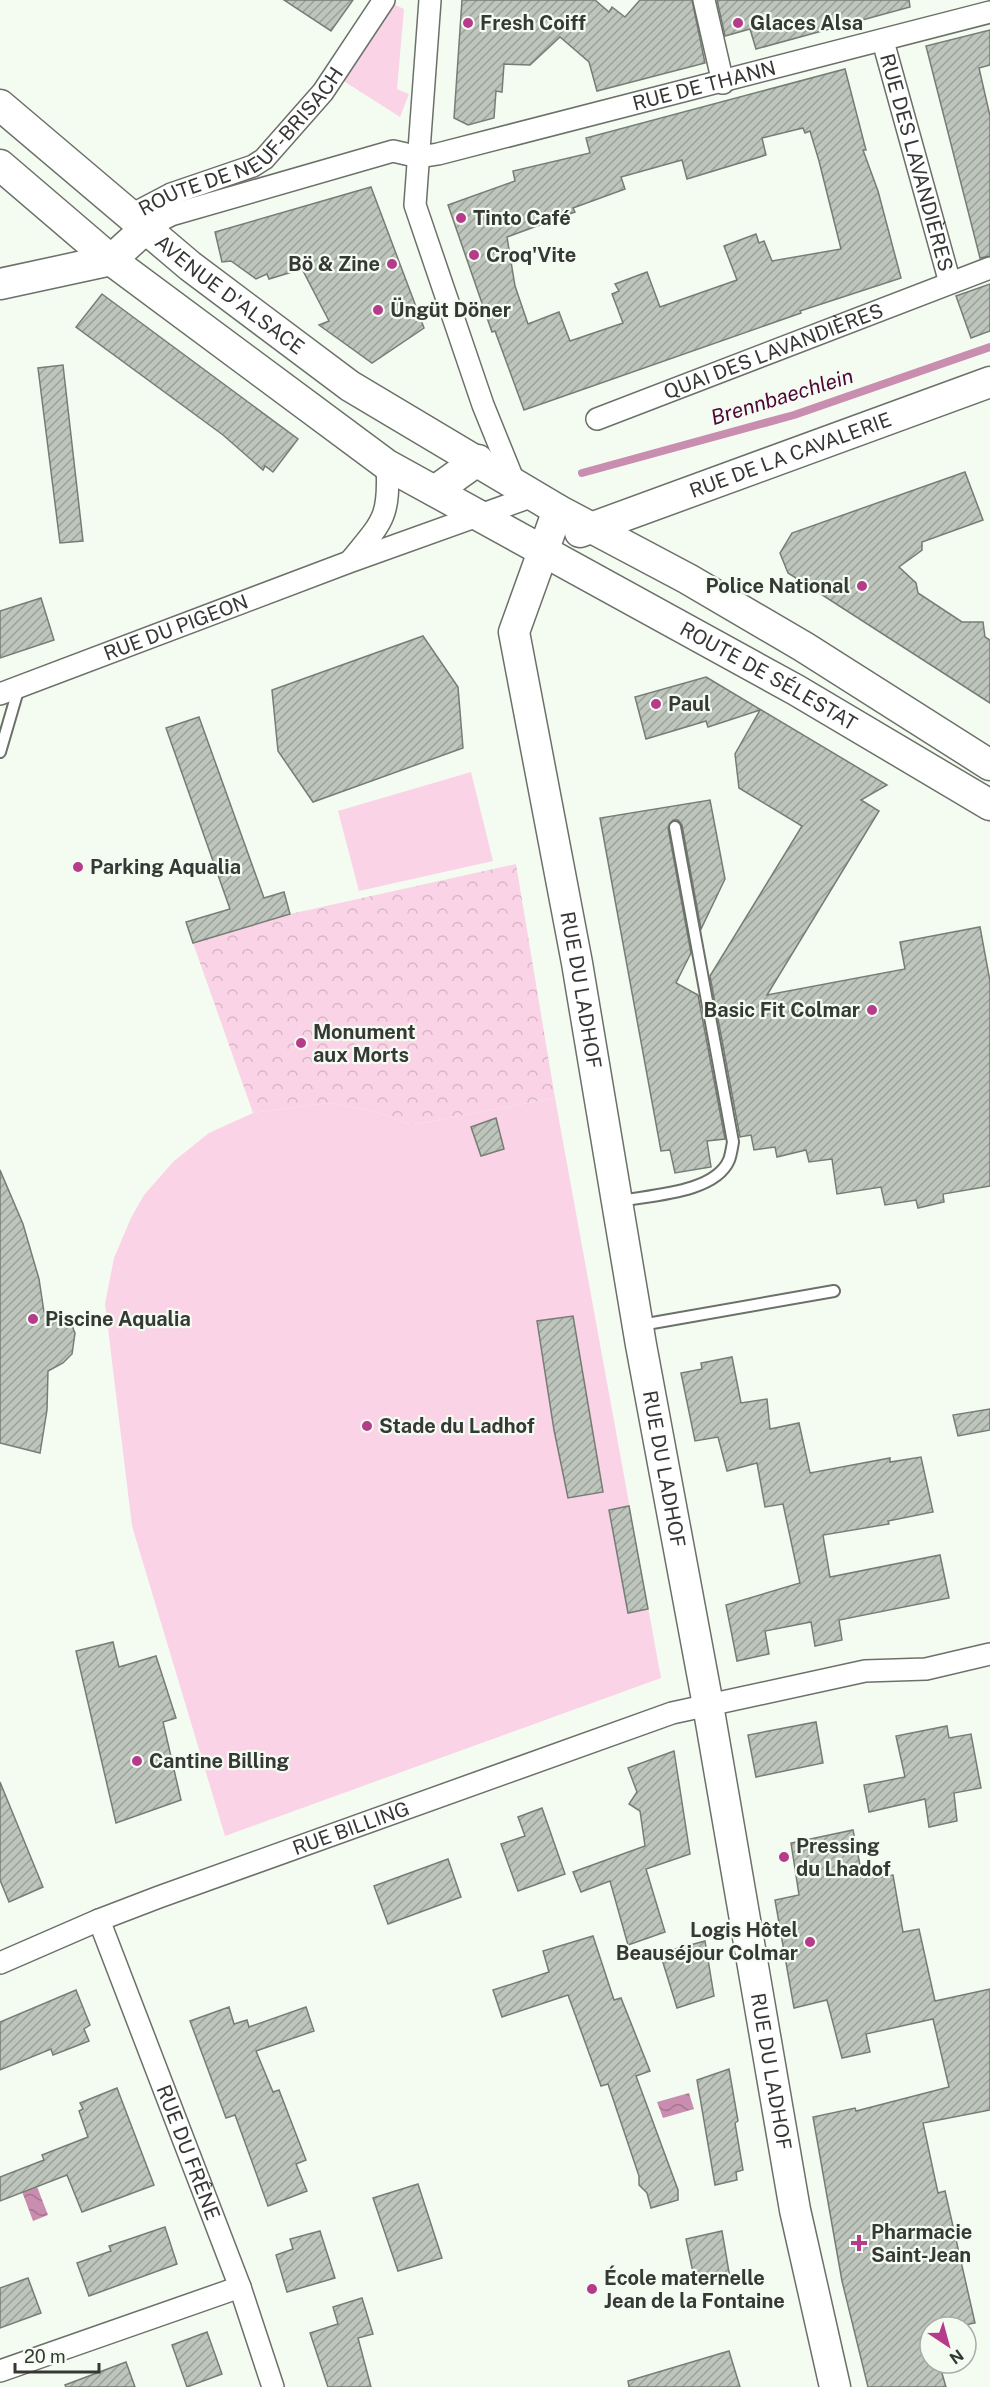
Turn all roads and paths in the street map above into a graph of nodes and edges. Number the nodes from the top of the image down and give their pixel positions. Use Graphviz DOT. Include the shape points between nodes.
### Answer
graph roads {
  1 [pos="384,0"];
  2 [pos="430,0"];
  3 [pos="704,0"];
  4 [pos="990,12"];
  5 [pos="883,41"];
  6 [pos="723,83"];
  7 [pos="0,105"];
  8 [pos="418,157"];
  9 [pos="0,165"];
  10 [pos="138,221"];
  11 [pos="97,258"];
  12 [pos="990,268"];
  13 [pos="950,282"];
  14 [pos="0,284"];
  15 [pos="990,382"];
  16 [pos="597,419"];
  17 [pos="487,452"];
  18 [pos="387,465"];
  19 [pos="435,491"];
  20 [pos="536,496"];
  21 [pos="478,516"];
  22 [pos="590,526"];
  23 [pos="543,551"];
  24 [pos="349,562"];
  25 [pos="9,690"];
  26 [pos="0,752"];
  27 [pos="990,765"];
  28 [pos="990,805"];
  29 [pos="675,827"];
  30 [pos="617,1202"];
  31 [pos="834,1291"];
  32 [pos="638,1325"];
  33 [pos="990,1654"];
  34 [pos="708,1705"];
  35 [pos="99,1920"];
  36 [pos="0,1963"];
  37 [pos="240,2287"];
  38 [pos="0,2371"];
  39 [pos="273,2387"];
  40 [pos="835,2387"];
  1 -- 10 [label="street, ROUTE DE NEUF-BRISACH" via="323,92 264,159 165,196"];
  2 -- 8 [label="street"];
  3 -- 6 [label="street"];
  4 -- 5 [label="street, RUE DE THANN"];
  5 -- 6 [label="street, RUE DE THANN"];
  5 -- 13 [label="street, RUE DES LAVANDIÈRES"];
  6 -- 8 [label="street, RUE DE THANN"];
  7 -- 10 [label="main road, AVENUE D'ALSACE"];
  8 -- 10 [label="street, ROUTE DE NEUF-BRISACH" via="393,151"];
  8 -- 17 [label="street" via="415,205"];
  9 -- 11 [label="main road"];
  10 -- 11 [label="main road, ROUTE DE NEUF-BRISACH"];
  10 -- 17 [label="main road, AVENUE D'ALSACE" via="189,266 350,386"];
  11 -- 14 [label="main road, ROUTE DE NEUF-BRISACH"];
  11 -- 18 [label="main road"];
  12 -- 13 [label="street, QUAI DES LAVANDIÈRES"];
  13 -- 16 [label="street, QUAI DES LAVANDIÈRES"];
  15 -- 22 [label="main road, RUE DE LA CAVALERIE"];
  17 -- 19 [label="main road"];
  17 -- 20 [label="main road, AVENUE D'ALSACE"];
  18 -- 19 [label="main road"];
  18 -- 24 [label="street" via="389,500 380,524"];
  19 -- 21 [label="main road"];
  20 -- 21 [label="street, RUE DU PIGEON"];
  20 -- 22 [label="main road, ROUTE DE SÉLESTAT"];
  20 -- 23 [label="main road"];
  21 -- 23 [label="main road"];
  21 -- 24 [label="street, RUE DU PIGEON"];
  22 -- 23 [label="main road"];
  22 -- 27 [label="main road, ROUTE DE SÉLESTAT" via="804,647"];
  23 -- 28 [label="main road, ROUTE DE SÉLESTAT" via="795,690"];
  23 -- 30 [label="main road, RUE DU LADHOF" via="514,632 577,963"];
  24 -- 25 [label="street, RUE DU PIGEON"];
  25 -- 26 [label="lane"];
  29 -- 30 [label="lane" via="733,1142 729,1160 717,1176 703,1185"];
  30 -- 32 [label="main road, RUE DU LADHOF"];
  31 -- 32 [label="lane"];
  32 -- 34 [label="main road, RUE DU LADHOF"];
  33 -- 34 [label="street, RUE BILLING" via="926,1669 865,1671"];
  34 -- 35 [label="street, RUE BILLING" via="672,1713"];
  34 -- 40 [label="main road, RUE DU LADHOF" via="795,2210"];
  35 -- 36 [label="street, RUE BILLING"];
  35 -- 37 [label="street, RUE DU FRÊNE"];
  37 -- 38 [label="street"];
  37 -- 39 [label="street, RUE DU FRÊNE"];
}
